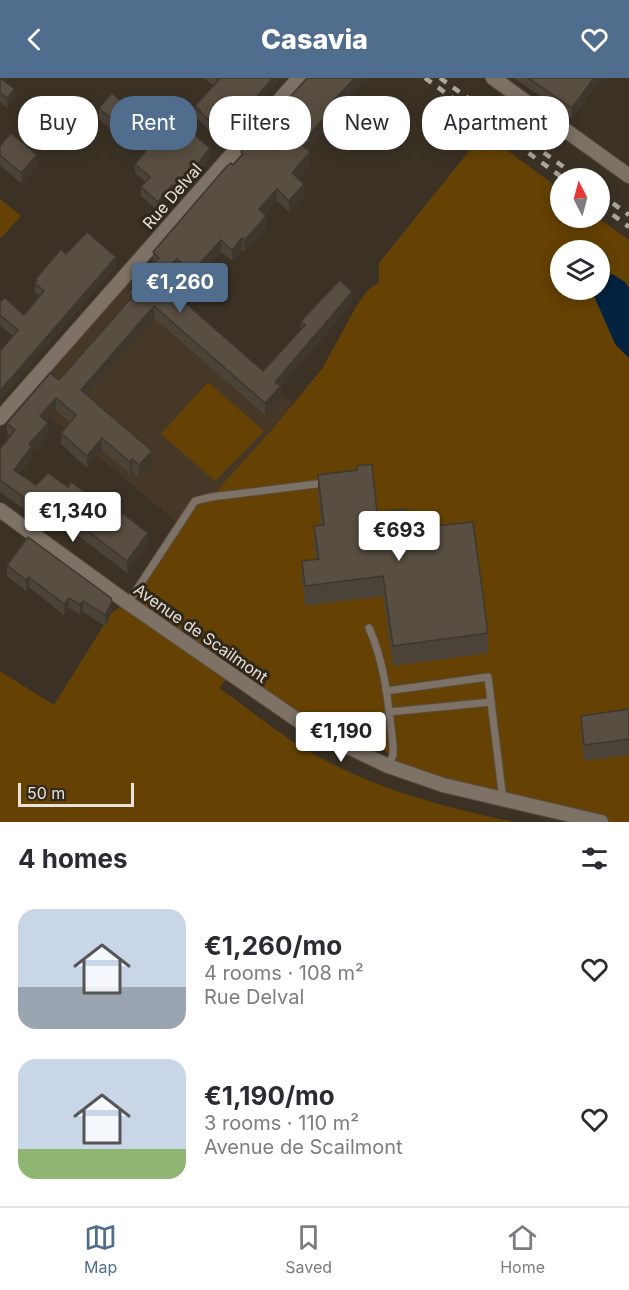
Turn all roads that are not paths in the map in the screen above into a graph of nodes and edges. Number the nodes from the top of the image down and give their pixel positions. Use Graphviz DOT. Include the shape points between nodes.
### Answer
graph roads {
  1 [pos="299,78"];
  2 [pos="493,78"];
  3 [pos="629,176"];
  4 [pos="0,418"];
  5 [pos="333,482"];
  6 [pos="0,510"];
  7 [pos="128,603"];
  8 [pos="369,628"];
  9 [pos="386,691"];
  10 [pos="491,702"];
  11 [pos="389,712"];
  12 [pos="388,766"];
  13 [pos="503,800"];
  14 [pos="601,822"];
  1 -- 4 [label="street, Rue Delval"];
  2 -- 3 [label="street"];
  5 -- 7 [label="lane" via="195,501"];
  6 -- 7 [label="street, Avenue de Scailmont"];
  7 -- 12 [label="street, Avenue de Scailmont" via="309,728"];
  8 -- 9 [label="lane" via="378,649"];
  9 -- 10 [label="lane" via="488,677"];
  9 -- 11 [label="lane"];
  10 -- 11 [label="lane"];
  10 -- 13 [label="lane"];
  11 -- 12 [label="lane" via="393,755"];
  12 -- 13 [label="street, Avenue de Scailmont"];
  13 -- 14 [label="street, Avenue de Scailmont"];
}
